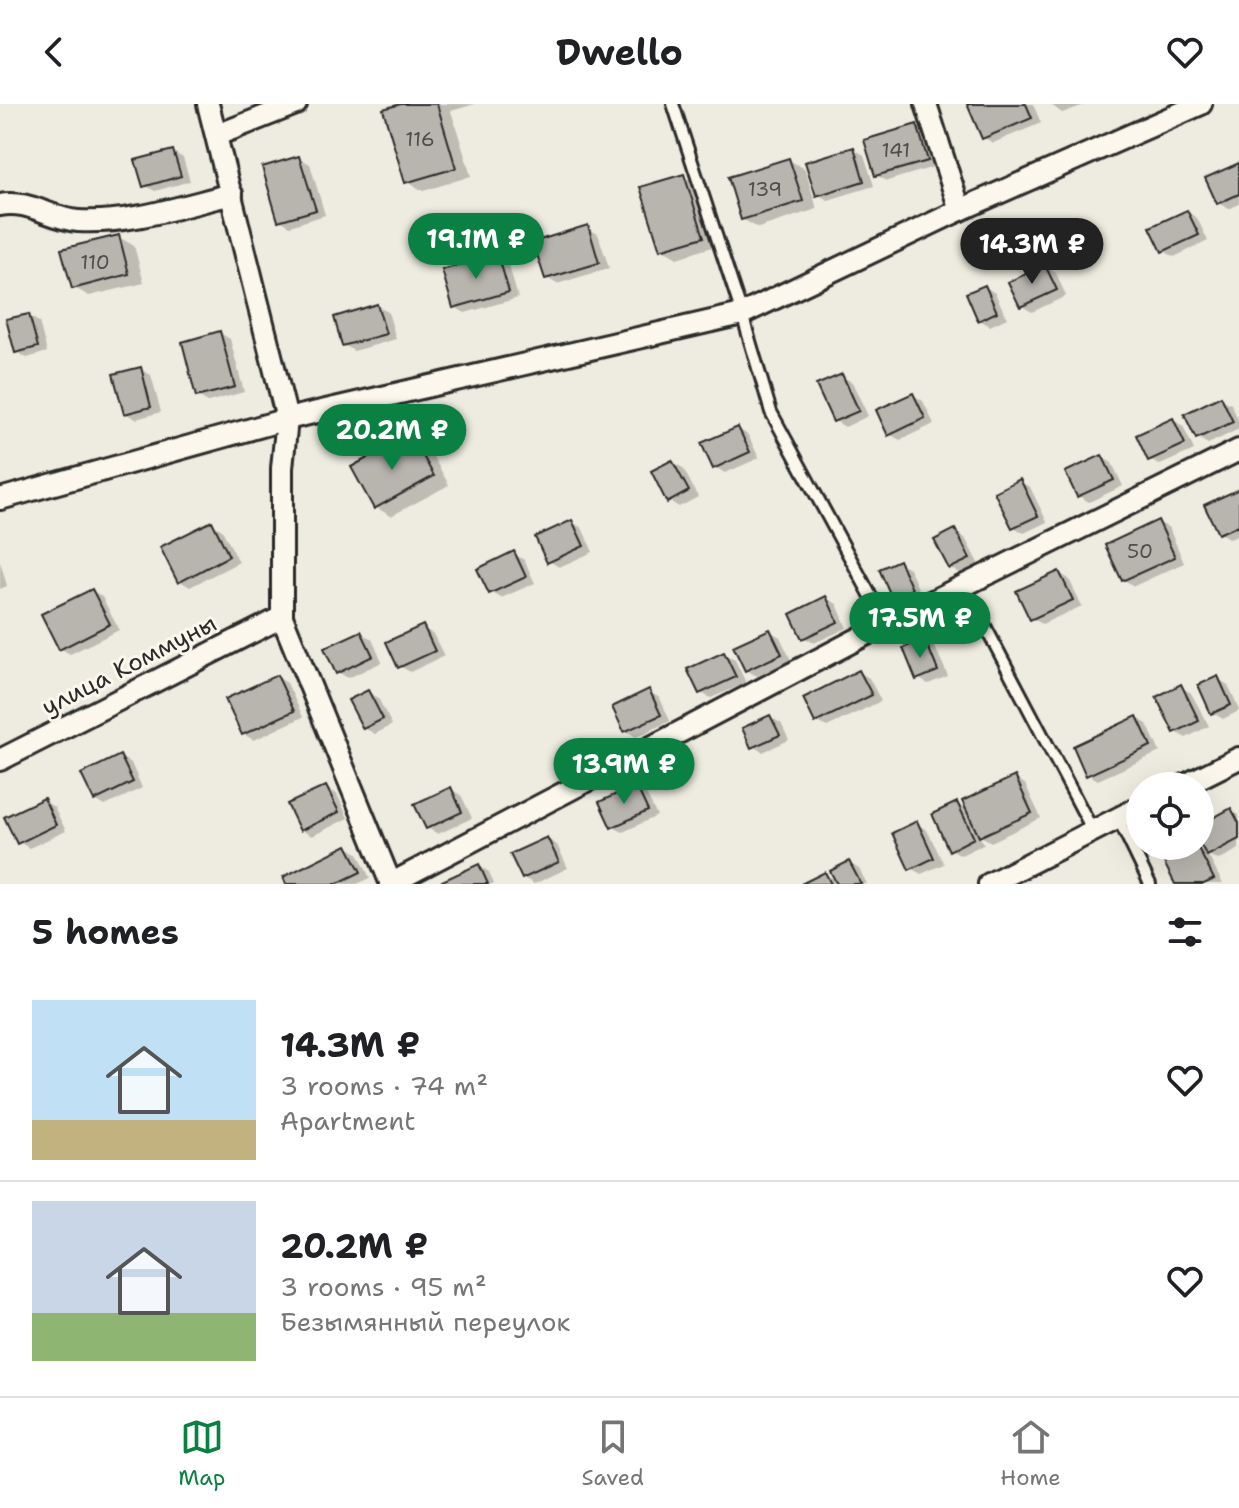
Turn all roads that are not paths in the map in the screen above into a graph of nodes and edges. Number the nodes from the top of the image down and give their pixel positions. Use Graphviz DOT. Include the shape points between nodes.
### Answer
graph roads {
  1 [pos="208,104"];
  2 [pos="296,104"];
  3 [pos="673,104"];
  4 [pos="926,104"];
  5 [pos="1201,104"];
  6 [pos="217,135"];
  7 [pos="232,194"];
  8 [pos="0,205"];
  9 [pos="960,210"];
  10 [pos="742,314"];
  11 [pos="287,419"];
  12 [pos="1239,450"];
  13 [pos="0,499"];
  14 [pos="964,586"];
  15 [pos="282,617"];
  16 [pos="886,624"];
  17 [pos="1239,758"];
  18 [pos="0,760"];
  19 [pos="1211,772"];
  20 [pos="1126,814"];
  21 [pos="1118,818"];
  22 [pos="1093,831"];
  23 [pos="390,884"];
  24 [pos="989,884"];
  25 [pos="1150,884"];
  1 -- 6 [label="street"];
  2 -- 6 [label="street"];
  3 -- 10 [label="lane"];
  4 -- 9 [label="street"];
  5 -- 9 [label="street"];
  6 -- 7 [label="street"];
  7 -- 8 [label="street" via="112,220 77,221 21,204"];
  7 -- 11 [label="street"];
  9 -- 10 [label="street"];
  10 -- 11 [label="street"];
  10 -- 16 [label="lane" via="771,412"];
  11 -- 13 [label="street"];
  11 -- 15 [label="street"];
  12 -- 14 [label="street"];
  14 -- 16 [label="street"];
  14 -- 22 [label="lane"];
  15 -- 18 [label="street, улица Коммуны"];
  15 -- 23 [label="street"];
  16 -- 23 [label="street"];
  17 -- 19 [label="street"];
  20 -- 21 [label="street"];
  21 -- 22 [label="street"];
  21 -- 25 [label="lane"];
  22 -- 24 [label="street"];
}
